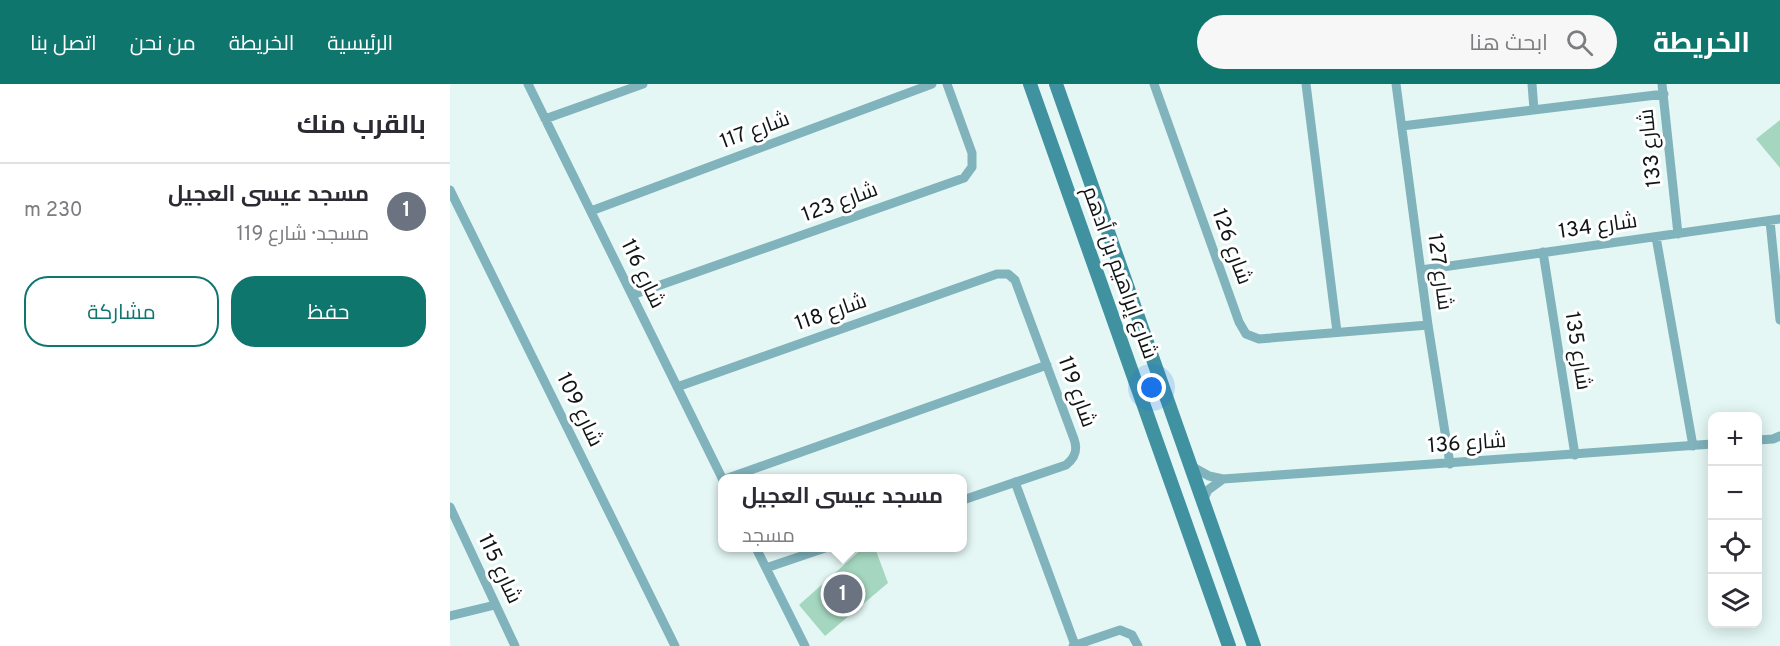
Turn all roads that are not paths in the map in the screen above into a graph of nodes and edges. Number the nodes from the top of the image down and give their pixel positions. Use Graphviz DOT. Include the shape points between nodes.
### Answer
graph roads {
  1 [pos="528,84"];
  2 [pos="643,84"];
  3 [pos="932,84"];
  4 [pos="947,84"];
  5 [pos="1030,84"];
  6 [pos="1056,84"];
  7 [pos="1154,84"];
  8 [pos="1306,84"];
  9 [pos="1396,84"];
  10 [pos="1532,84"];
  11 [pos="1663,89"];
  12 [pos="1534,110"];
  13 [pos="545,119"];
  14 [pos="1402,126"];
  15 [pos="1082,157"];
  16 [pos="1059,166"];
  17 [pos="450,190"];
  18 [pos="1095,191"];
  19 [pos="1071,201"];
  20 [pos="454,207"];
  21 [pos="591,211"];
  22 [pos="1780,219"];
  23 [pos="1770,221"];
  24 [pos="1678,234"];
  25 [pos="1656,237"];
  26 [pos="1544,252"];
  27 [pos="1421,270"];
  28 [pos="998,274"];
  29 [pos="632,295"];
  30 [pos="1780,320"];
  31 [pos="1428,325"];
  32 [pos="1337,332"];
  33 [pos="1047,365"];
  34 [pos="677,387"];
  35 [pos="1780,436"];
  36 [pos="1762,440"];
  37 [pos="1708,444"];
  38 [pos="1693,446"];
  39 [pos="1575,455"];
  40 [pos="1450,464"];
  41 [pos="1190,465"];
  42 [pos="720,474"];
  43 [pos="739,474"];
  44 [pos="1223,479"];
  45 [pos="1015,482"];
  46 [pos="967,499"];
  47 [pos="1203,501"];
  48 [pos="450,507"];
  49 [pos="758,552"];
  50 [pos="813,552"];
  51 [pos="766,568"];
  52 [pos="495,605"];
  53 [pos="450,616"];
  54 [pos="515,646"];
  55 [pos="675,646"];
  56 [pos="805,646"];
  57 [pos="1074,646"];
  58 [pos="1138,646"];
  59 [pos="1229,646"];
  60 [pos="1254,646"];
  1 -- 13 [label="street, شارع 116"];
  2 -- 13 [label="street"];
  3 -- 21 [label="street, شارع 117"];
  4 -- 29 [label="street, شارع 123" via="972,153 972,167 964,178"];
  5 -- 16 [label="street, شارع إبراهيم بن أدهم"];
  6 -- 15 [label="street, شارع إبراهيم بن أدهم"];
  7 -- 32 [label="street, شارع 126" via="1242,328 1259,339"];
  8 -- 32 [label="street"];
  9 -- 14 [label="street, شارع 127"];
  10 -- 12 [label="street"];
  11 -- 12 [label="street, شارع 133"];
  11 -- 24 [label="street, شارع 133"];
  12 -- 14 [label="street, شارع 133"];
  13 -- 21 [label="street, شارع 116"];
  14 -- 27 [label="street, شارع 127"];
  15 -- 16 [label="street" via="1074,167"];
  15 -- 18 [label="street, شارع إبراهيم بن أدهم"];
  16 -- 19 [label="street, شارع إبراهيم بن أدهم"];
  17 -- 20 [label="street, شارع 109"];
  18 -- 19 [label="street" via="1078,189"];
  18 -- 41 [label="street, شارع إبراهيم بن أدهم"];
  19 -- 59 [label="street, شارع إبراهيم بن أدهم"];
  20 -- 55 [label="street, شارع 109"];
  21 -- 29 [label="street, شارع 116"];
  22 -- 23 [label="street, شارع 134"];
  23 -- 24 [label="street, شارع 134"];
  23 -- 30 [label="street"];
  24 -- 25 [label="street, شارع 134"];
  25 -- 26 [label="street, شارع 134"];
  25 -- 38 [label="street"];
  26 -- 27 [label="street, شارع 134"];
  26 -- 39 [label="street, شارع 135"];
  27 -- 31 [label="street, شارع 127"];
  28 -- 33 [label="street, شارع 119" via="1008,274 1016,280"];
  28 -- 34 [label="street, شارع 118"];
  29 -- 34 [label="street, شارع 116"];
  31 -- 32 [label="street, شارع 126"];
  31 -- 40 [label="street, شارع 127"];
  33 -- 43 [label="street"];
  33 -- 45 [label="street, شارع 119" via="1076,452 1066,465"];
  34 -- 42 [label="street, شارع 116"];
  35 -- 36 [label="street"];
  37 -- 38 [label="street, شارع 136"];
  38 -- 39 [label="street, شارع 136"];
  39 -- 40 [label="street, شارع 136"];
  40 -- 44 [label="street, شارع 136"];
  41 -- 44 [label="street, شارع 136"];
  41 -- 47 [label="street, شارع إبراهيم بن أدهم"];
  44 -- 47 [label="street" via="1212,485"];
  45 -- 46 [label="street, شارع 119"];
  45 -- 57 [label="street"];
  47 -- 60 [label="street, شارع إبراهيم بن أدهم"];
  48 -- 52 [label="street, شارع 115"];
  49 -- 51 [label="street"];
  50 -- 51 [label="street"];
  51 -- 56 [label="street"];
  52 -- 53 [label="street"];
  52 -- 54 [label="street, شارع 115"];
  57 -- 58 [label="street" via="1120,630 1132,635"];
}
